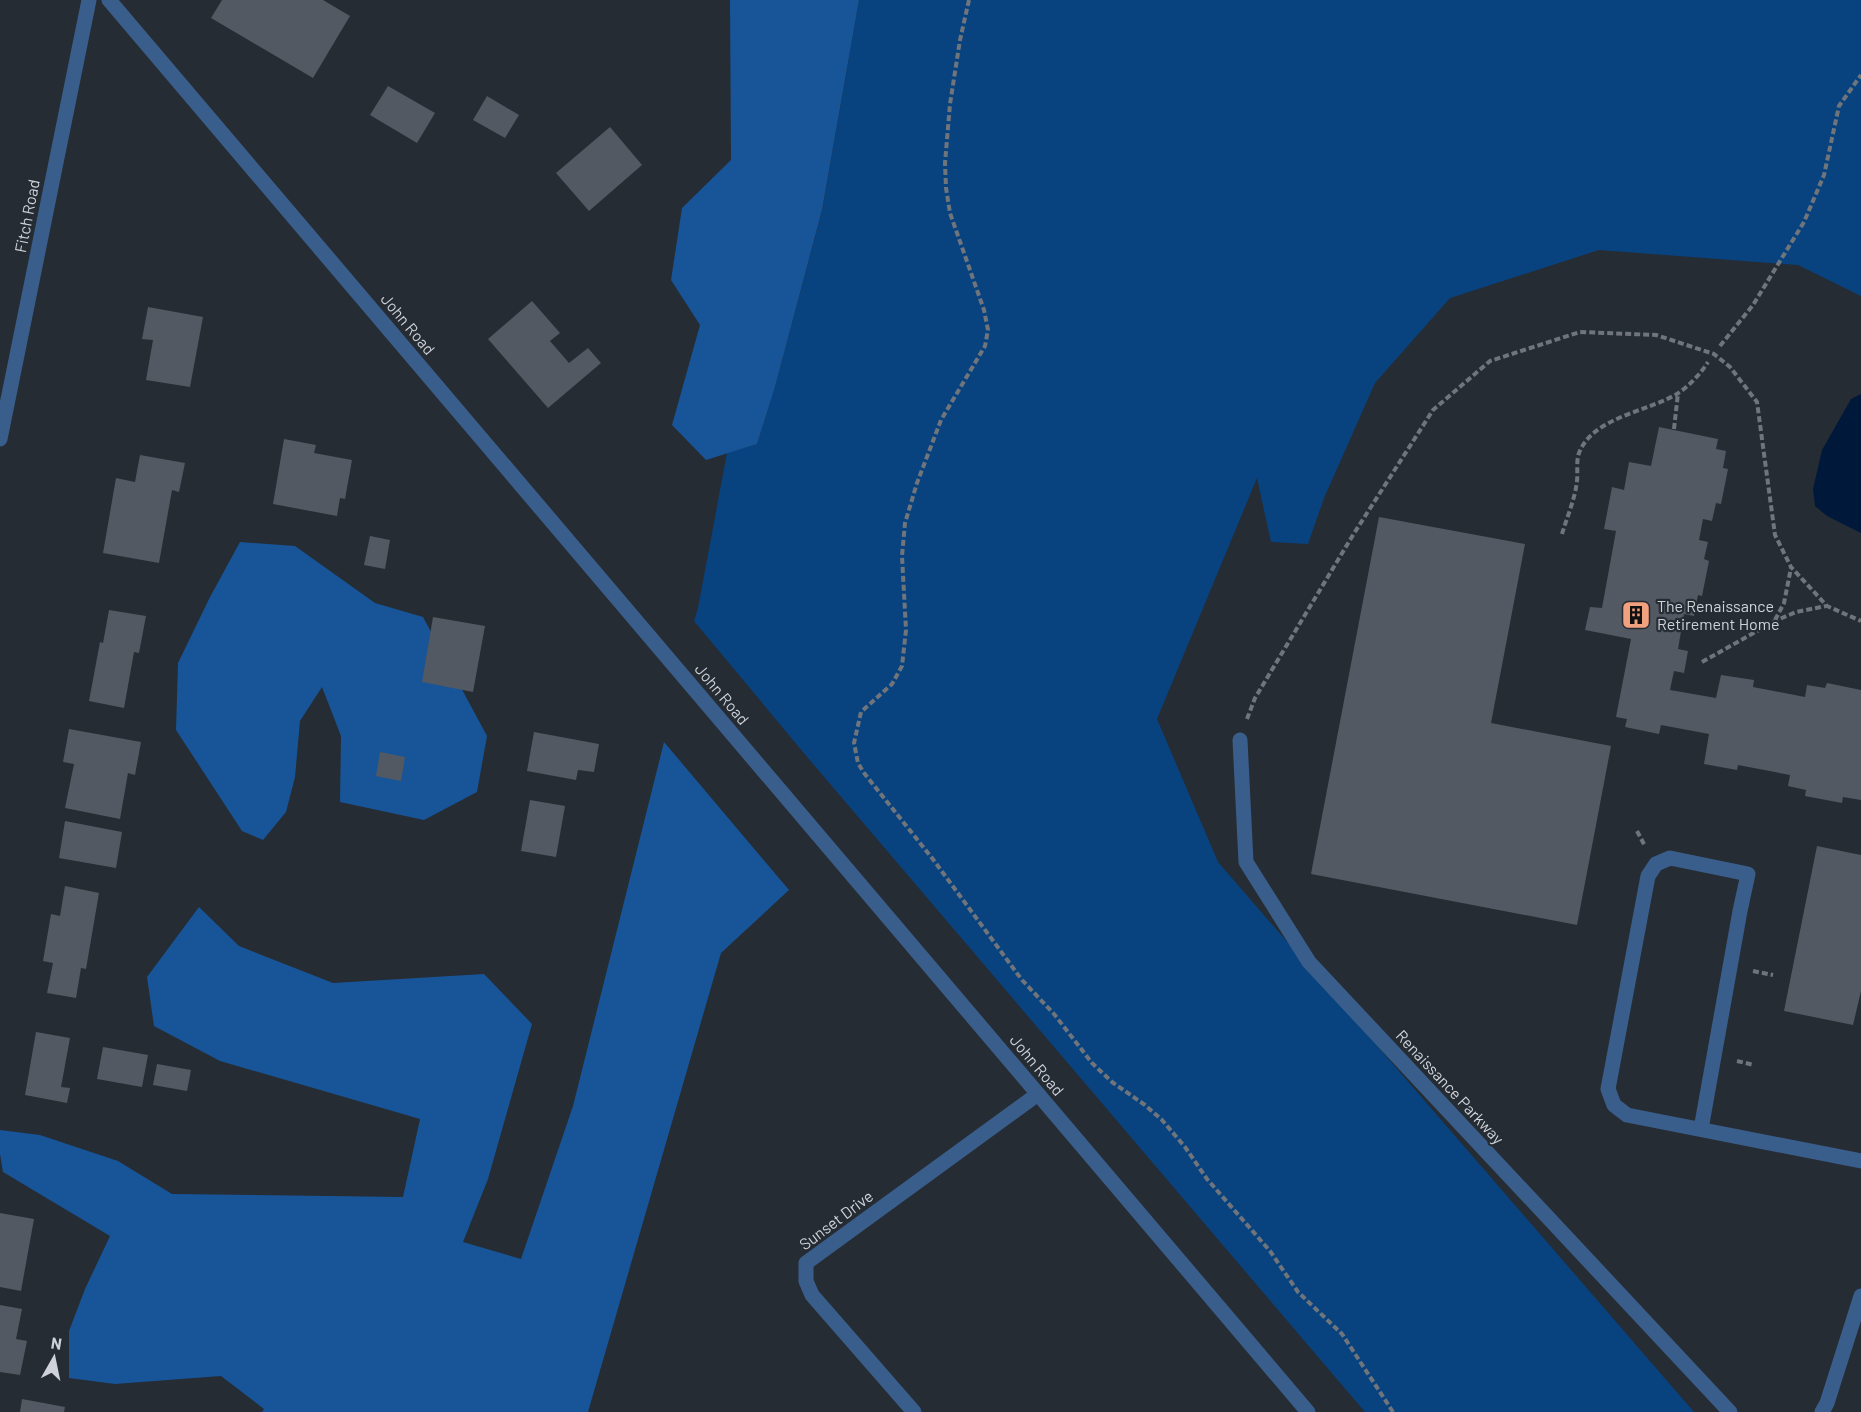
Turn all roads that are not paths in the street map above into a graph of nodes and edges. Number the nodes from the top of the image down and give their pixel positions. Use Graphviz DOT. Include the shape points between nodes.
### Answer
graph roads {
  1 [pos="89,0"];
  2 [pos="109,0"];
  3 [pos="0,439"];
  4 [pos="1240,740"];
  5 [pos="1038,1094"];
  6 [pos="1701,1129"];
  7 [pos="1861,1161"];
  8 [pos="1861,1296"];
  9 [pos="914,1412"];
  10 [pos="1308,1412"];
  11 [pos="1730,1412"];
  12 [pos="1822,1412"];
  1 -- 3 [label="street, Fitch Road"];
  2 -- 5 [label="street, John Road"];
  4 -- 11 [label="street, Renaissance Parkway" via="1246,862 1309,962"];
  5 -- 9 [label="street, Sunset Drive" via="806,1263 806,1281 813,1295"];
  5 -- 10 [label="street, John Road"];
  6 -- 6 [label="street" via="1627,1115 1614,1105 1608,1089 1648,876 1656,864 1670,858 1748,874"];
  6 -- 7 [label="street"];
  8 -- 12 [label="street"];
}
